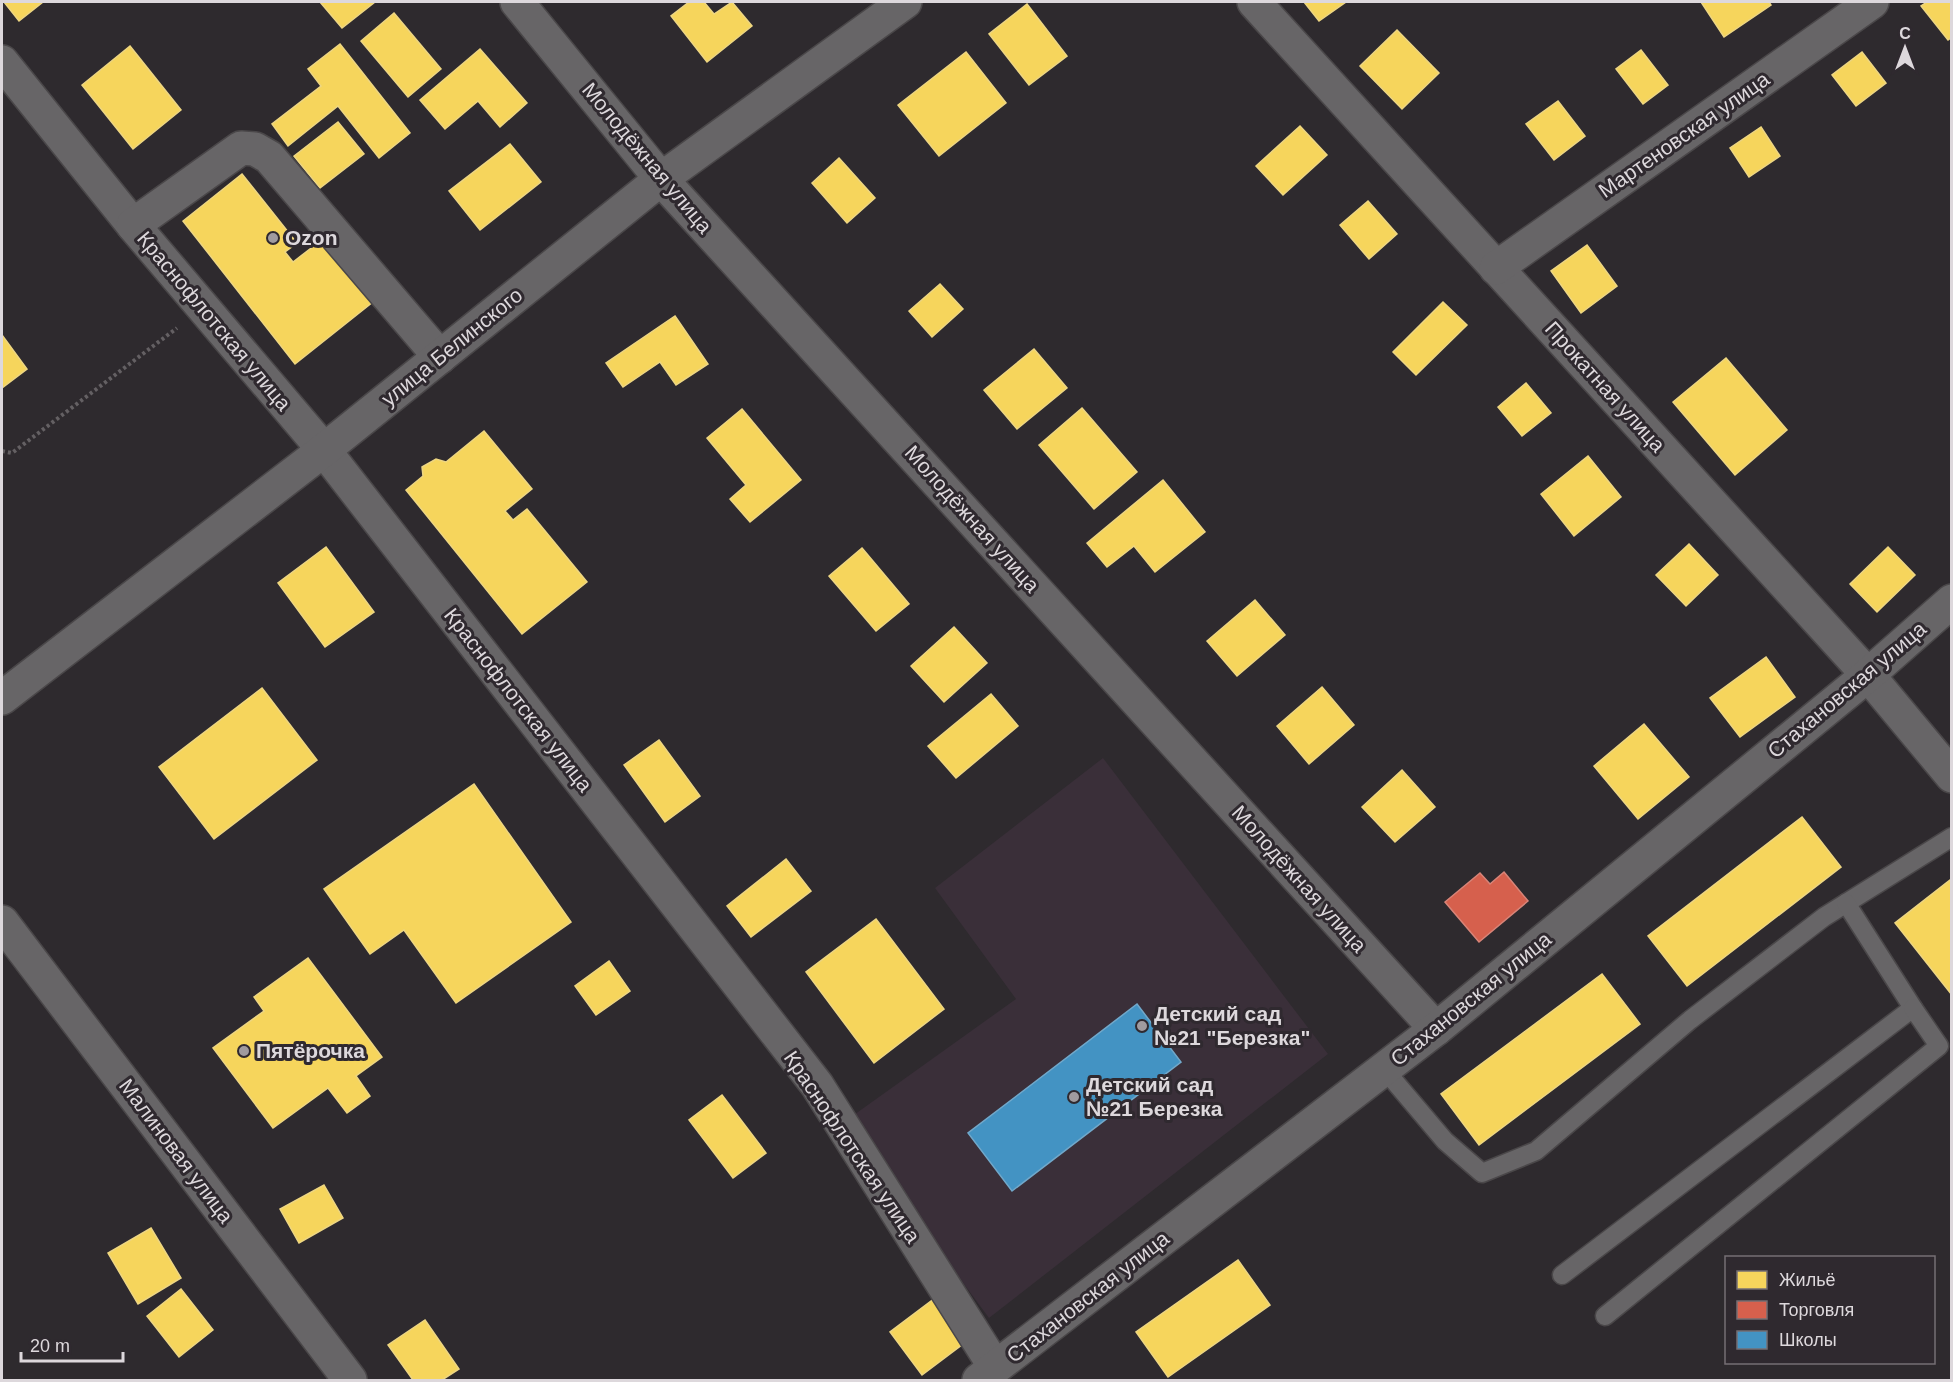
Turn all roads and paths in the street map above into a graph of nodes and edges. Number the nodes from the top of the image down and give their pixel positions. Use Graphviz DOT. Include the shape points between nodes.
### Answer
graph roads {
  1 [pos="517,2"];
  2 [pos="905,2"];
  3 [pos="1254,2"];
  4 [pos="1872,2"];
  5 [pos="2,63"];
  6 [pos="661,179"];
  7 [pos="133,225"];
  8 [pos="1496,268"];
  9 [pos="203,308"];
  10 [pos="440,357"];
  11 [pos="324,450"];
  12 [pos="2,451"];
  13 [pos="1952,601"];
  14 [pos="1868,675"];
  15 [pos="2,698"];
  16 [pos="1952,776"];
  17 [pos="1952,837"];
  18 [pos="1846,903"];
  19 [pos="2,922"];
  20 [pos="1913,1008"];
  21 [pos="1436,1029"];
  22 [pos="1384,1069"];
  23 [pos="1562,1275"];
  24 [pos="1605,1316"];
  25 [pos="987,1374"];
  26 [pos="350,1380"];
  1 -- 6 [label="street, Молодёжная улица"];
  2 -- 6 [label="street, улица Белинского"];
  3 -- 8 [label="street, Прокатная улица"];
  4 -- 8 [label="street, Мартеновская улица"];
  5 -- 7 [label="street, Краснофлотская улица"];
  6 -- 10 [label="street, улица Белинского"];
  6 -- 21 [label="street, Молодёжная улица"];
  7 -- 9 [label="street, Краснофлотская улица"];
  7 -- 10 [label="street" via="241,148 255,149 269,157"];
  8 -- 14 [label="street, Прокатная улица"];
  9 -- 11 [label="street, Краснофлотская улица"];
  9 -- 12 [label="path" via="12,453"];
  10 -- 11 [label="street, улица Белинского"];
  11 -- 15 [label="street, улица Белинского"];
  11 -- 25 [label="street, Краснофлотская улица" via="817,1085"];
  13 -- 14 [label="street, Стахановская улица"];
  14 -- 16 [label="street, Прокатная улица"];
  14 -- 21 [label="street, Стахановская улица"];
  17 -- 18 [label="lane"];
  18 -- 20 [label="lane"];
  18 -- 22 [label="lane" via="1690,1020 1536,1151 1482,1173 1445,1141"];
  19 -- 26 [label="street, Малиновая улица"];
  20 -- 23 [label="lane"];
  20 -- 24 [label="lane" via="1939,1046"];
  21 -- 22 [label="street, Стахановская улица"];
  22 -- 25 [label="street, Стахановская улица"];
}
